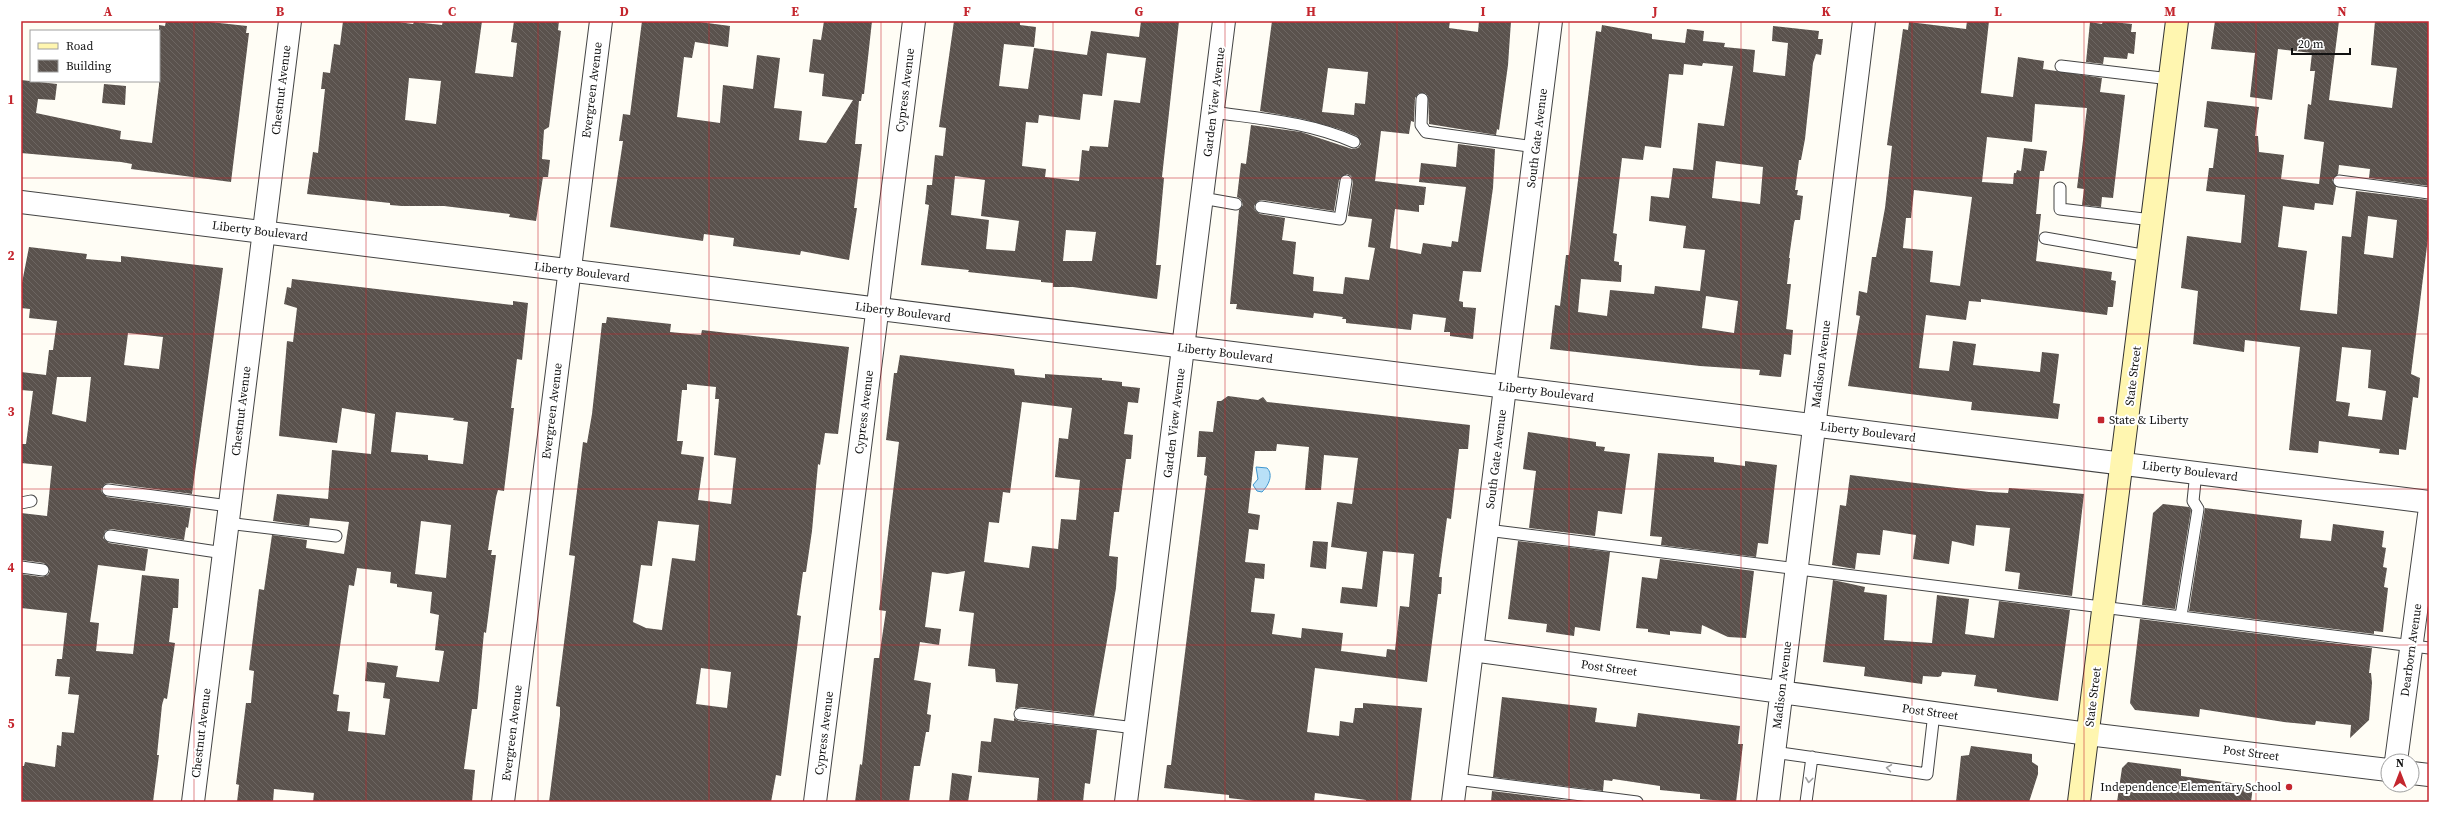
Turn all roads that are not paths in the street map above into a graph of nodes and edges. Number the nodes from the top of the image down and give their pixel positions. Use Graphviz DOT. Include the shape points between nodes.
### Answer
graph roads {
  1 [pos="290,21"];
  2 [pos="601,21"];
  3 [pos="914,21"];
  4 [pos="1224,21"];
  5 [pos="1551,21"];
  6 [pos="1864,21"];
  7 [pos="2177,21"];
  8 [pos="2061,66"];
  9 [pos="2170,79"];
  10 [pos="1422,98"];
  11 [pos="1212,112"];
  12 [pos="1354,142"];
  13 [pos="1536,147"];
  14 [pos="1346,181"];
  15 [pos="2339,181"];
  16 [pos="2060,188"];
  17 [pos="2429,193"];
  18 [pos="1202,198"];
  19 [pos="21,202"];
  20 [pos="1236,204"];
  21 [pos="1261,207"];
  22 [pos="2152,220"];
  23 [pos="264,232"];
  24 [pos="2045,238"];
  25 [pos="2148,256"];
  26 [pos="570,270"];
  27 [pos="877,309"];
  28 [pos="1183,348"];
  29 [pos="1505,387"];
  30 [pos="1814,426"];
  31 [pos="2122,463"];
  32 [pos="2196,472"];
  33 [pos="108,490"];
  34 [pos="2429,502"];
  35 [pos="228,515"];
  36 [pos="2429,515"];
  37 [pos="1487,530"];
  38 [pos="110,536"];
  39 [pos="336,536"];
  40 [pos="224,552"];
  41 [pos="21,567"];
  42 [pos="1796,568"];
  43 [pos="43,570"];
  44 [pos="2104,607"];
  45 [pos="2181,616"];
  46 [pos="2420,646"];
  47 [pos="1472,650"];
  48 [pos="1781,692"];
  49 [pos="1934,713"];
  50 [pos="1020,714"];
  51 [pos="1136,728"];
  52 [pos="2088,734"];
  53 [pos="1774,752"];
  54 [pos="2398,753"];
  55 [pos="1812,757"];
  56 [pos="2380,769"];
  57 [pos="1456,779"];
  58 [pos="1607,800"];
  59 [pos="193,802"];
  60 [pos="503,802"];
  61 [pos="815,802"];
  62 [pos="1126,802"];
  63 [pos="1453,802"];
  64 [pos="1637,802"];
  65 [pos="1768,802"];
  66 [pos="1806,802"];
  67 [pos="2080,802"];
  1 -- 23 [label="street, Chestnut Avenue"];
  2 -- 26 [label="street, Evergreen Avenue"];
  3 -- 27 [label="street, Cypress Avenue"];
  4 -- 11 [label="street, Garden View Avenue"];
  5 -- 13 [label="street, South Gate Avenue"];
  6 -- 30 [label="street, Madison Avenue"];
  7 -- 9 [label="main road, State Street"];
  8 -- 9 [label="lane"];
  9 -- 22 [label="main road, State Street"];
  10 -- 13 [label="lane" via="1421,125 1426,132"];
  11 -- 12 [label="lane" via="1306,125 1327,130"];
  11 -- 18 [label="street, Garden View Avenue"];
  13 -- 29 [label="street, South Gate Avenue"];
  14 -- 21 [label="lane" via="1340,219"];
  15 -- 17 [label="lane"];
  16 -- 22 [label="lane" via="2060,209"];
  18 -- 20 [label="lane"];
  18 -- 28 [label="street, Garden View Avenue"];
  19 -- 23 [label="street, Liberty Boulevard"];
  22 -- 25 [label="main road, State Street"];
  23 -- 26 [label="street, Liberty Boulevard"];
  23 -- 35 [label="street, Chestnut Avenue"];
  24 -- 25 [label="lane"];
  25 -- 31 [label="main road, State Street"];
  26 -- 27 [label="street, Liberty Boulevard"];
  26 -- 60 [label="street, Evergreen Avenue"];
  27 -- 28 [label="street, Liberty Boulevard"];
  27 -- 61 [label="street, Cypress Avenue"];
  28 -- 29 [label="street, Liberty Boulevard"];
  28 -- 51 [label="street, Garden View Avenue"];
  29 -- 30 [label="street, Liberty Boulevard"];
  29 -- 37 [label="street, South Gate Avenue"];
  30 -- 31 [label="street, Liberty Boulevard"];
  30 -- 42 [label="street, Madison Avenue"];
  31 -- 32 [label="street, Liberty Boulevard"];
  31 -- 44 [label="main road, State Street"];
  32 -- 34 [label="street, Liberty Boulevard"];
  32 -- 45 [label="lane" via="2193,501 2198,508"];
  33 -- 35 [label="lane"];
  35 -- 39 [label="lane"];
  35 -- 40 [label="street, Chestnut Avenue"];
  36 -- 46 [label="street, Dearborn Avenue"];
  37 -- 42 [label="lane"];
  37 -- 47 [label="street, South Gate Avenue"];
  38 -- 40 [label="lane"];
  40 -- 59 [label="street, Chestnut Avenue"];
  41 -- 43 [label="lane"];
  42 -- 44 [label="lane"];
  42 -- 48 [label="street, Madison Avenue"];
  44 -- 45 [label="lane"];
  44 -- 52 [label="main road, State Street"];
  45 -- 46 [label="lane"];
  46 -- 54 [label="street, Dearborn Avenue"];
  47 -- 48 [label="street, Post Street"];
  47 -- 57 [label="street, South Gate Avenue"];
  48 -- 49 [label="street, Post Street"];
  48 -- 53 [label="street, Madison Avenue"];
  49 -- 52 [label="street, Post Street"];
  49 -- 55 [label="lane, one-way" via="1927,774"];
  50 -- 51 [label="lane"];
  51 -- 62 [label="street, Garden View Avenue"];
  52 -- 56 [label="street, Post Street"];
  52 -- 67 [label="main road, State Street"];
  53 -- 55 [label="lane"];
  53 -- 65 [label="street, Madison Avenue"];
  55 -- 66 [label="lane, one-way"];
  57 -- 58 [label="lane"];
  57 -- 63 [label="street, South Gate Avenue"];
  58 -- 64 [label="lane"];
}
